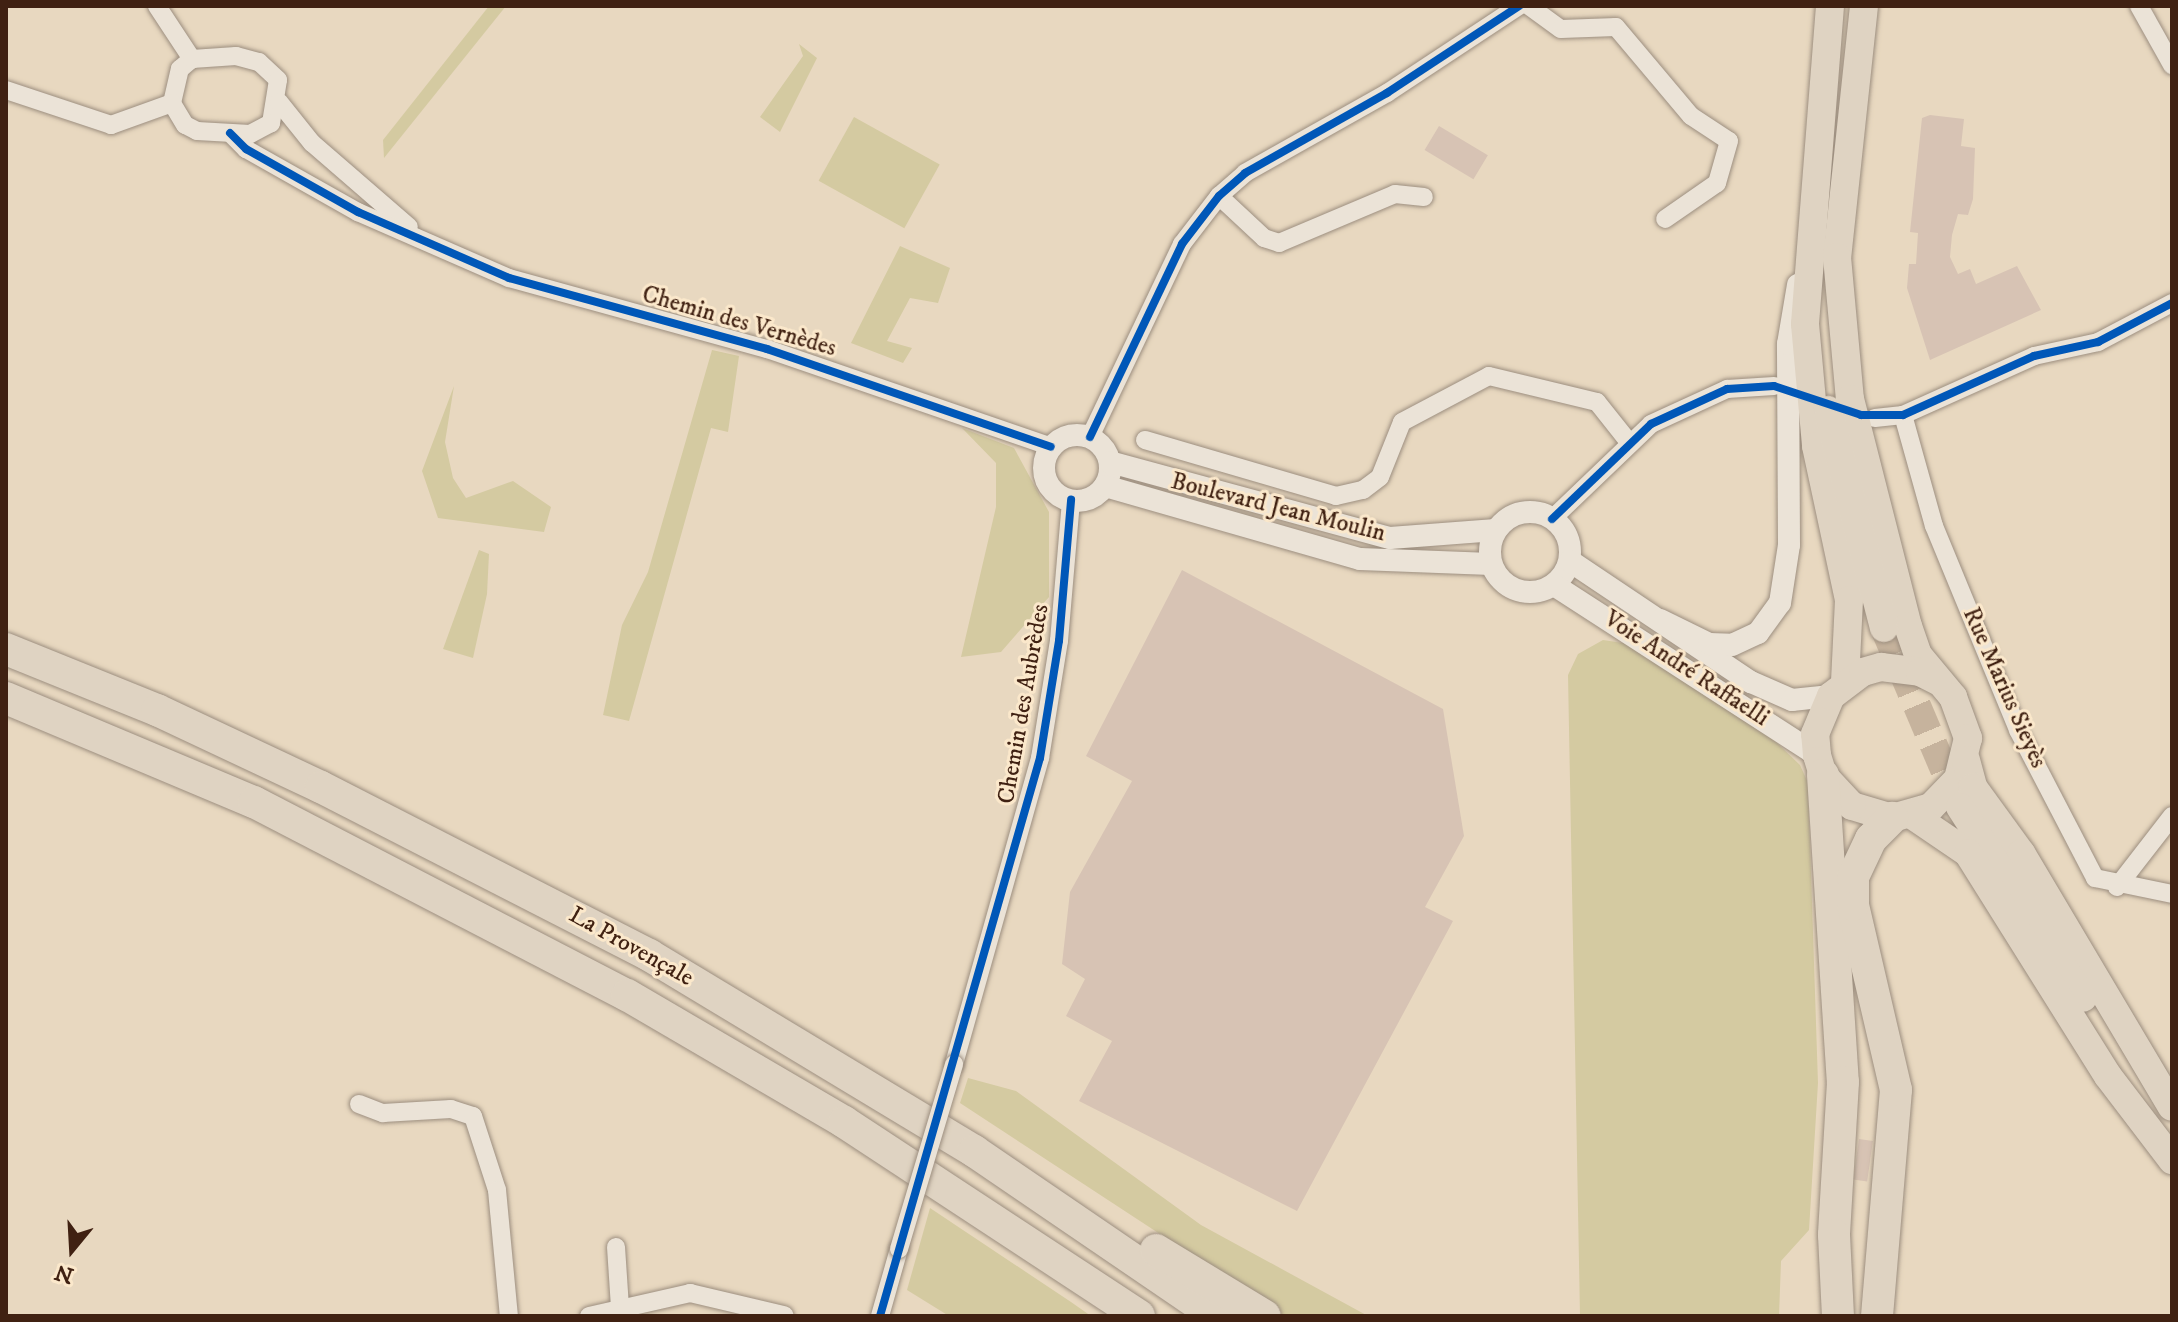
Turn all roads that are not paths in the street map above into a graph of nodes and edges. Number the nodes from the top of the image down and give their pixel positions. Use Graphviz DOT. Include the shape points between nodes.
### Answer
graph roads {
  1 [pos="157,6"];
  2 [pos="1529,6"];
  3 [pos="1830,6"];
  4 [pos="1864,6"];
  5 [pos="2139,6"];
  6 [pos="1508,9"];
  7 [pos="192,59"];
  8 [pos="2172,65"];
  9 [pos="6,90"];
  10 [pos="279,102"];
  11 [pos="172,103"];
  12 [pos="230,133"];
  13 [pos="1219,196"];
  14 [pos="1424,197"];
  15 [pos="1665,219"];
  16 [pos="416,235"];
  17 [pos="1810,246"];
  18 [pos="2172,303"];
  19 [pos="1774,386"];
  20 [pos="1903,415"];
  21 [pos="1875,418"];
  22 [pos="1090,437"];
  23 [pos="1145,440"];
  24 [pos="1628,441"];
  25 [pos="1051,447"];
  26 [pos="1110,462"];
  27 [pos="1105,486"];
  28 [pos="1071,500"];
  29 [pos="1552,519"];
  30 [pos="1496,530"];
  31 [pos="1570,561"];
  32 [pos="1491,564"];
  33 [pos="1554,585"];
  34 [pos="1660,620"];
  35 [pos="1884,628"];
  36 [pos="6,649"];
  37 [pos="1938,681"];
  38 [pos="1838,689"];
  39 [pos="6,698"];
  40 [pos="1966,760"];
  41 [pos="1820,765"];
  42 [pos="1960,807"];
  43 [pos="1902,816"];
  44 [pos="2172,816"];
  45 [pos="2117,887"];
  46 [pos="2172,894"];
  47 [pos="359,1104"];
  48 [pos="2172,1107"];
  49 [pos="2172,1146"];
  50 [pos="974,1151"];
  51 [pos="2172,1160"];
  52 [pos="616,1247"];
  53 [pos="620,1308"];
  54 [pos="784,1315"];
  55 [pos="509,1316"];
  56 [pos="589,1316"];
  57 [pos="880,1316"];
  58 [pos="1139,1316"];
  59 [pos="1216,1316"];
  60 [pos="1265,1316"];
  61 [pos="1838,1316"];
  62 [pos="1877,1316"];
  1 -- 7 [label="street"];
  2 -- 15 [label="street" via="1561,29 1616,27 1691,116 1729,141 1717,183"];
  3 -- 17 [label="main road"];
  4 -- 37 [label="main road" via="1837,257 1841,331 1863,458 1908,626"];
  5 -- 8 [label="street"];
  6 -- 13 [label="street" via="1245,173"];
  7 -- 10 [label="street" via="222,55 259,62 278,80"];
  7 -- 11 [label="street" via="176,77"];
  9 -- 11 [label="street" via="111,125"];
  10 -- 12 [label="street" via="264,130"];
  10 -- 16 [label="street, Chemin des Vernèdes" via="312,143"];
  11 -- 12 [label="street" via="176,116 197,131"];
  12 -- 16 [label="street, Chemin des Vernèdes" via="317,191"];
  13 -- 14 [label="street" via="1264,238 1279,243 1395,194"];
  13 -- 22 [label="street" via="1182,244"];
  16 -- 25 [label="street, Chemin des Vernèdes" via="509,278 767,349"];
  17 -- 34 [label="street" via="1788,344 1790,520 1780,603 1758,633 1719,647"];
  17 -- 35 [label="main road" via="1829,418"];
  17 -- 38 [label="main road" via="1806,374 1846,573"];
  18 -- 20 [label="street" via="2098,342 2034,356"];
  19 -- 24 [label="street" via="1750,383 1713,394"];
  20 -- 21 [label="street"];
  20 -- 45 [label="street, Rue Marius Sieyès" via="1934,526 2018,730 2095,878"];
  22 -- 25 [label="street" via="1069,436"];
  22 -- 26 [label="street"];
  23 -- 24 [label="street" via="1336,496 1363,490 1380,477 1402,422 1489,376 1597,402"];
  24 -- 29 [label="street"];
  25 -- 28 [label="street" via="1046,479"];
  26 -- 27 [label="street"];
  26 -- 30 [label="street, Boulevard Jean Moulin" via="1390,538"];
  27 -- 28 [label="street" via="1092,497"];
  27 -- 32 [label="street, Boulevard Jean Moulin" via="1360,559"];
  28 -- 57 [label="street, Chemin des Aubrèdes, bridge" via="1059,641 1040,758 976,998"];
  29 -- 30 [label="street" via="1516,514"];
  29 -- 31 [label="street" via="1567,537"];
  30 -- 32 [label="street"];
  31 -- 33 [label="street"];
  31 -- 34 [label="street, Voie André Raffaelli"];
  32 -- 33 [label="street" via="1520,592"];
  33 -- 41 [label="street, Voie André Raffaelli"];
  34 -- 38 [label="street, Voie André Raffaelli" via="1777,695 1807,701"];
  36 -- 50 [label="highway, La Provençale" via="157,710 496,875 662,963"];
  37 -- 38 [label="main road" via="1891,667"];
  37 -- 40 [label="main road" via="1963,717"];
  38 -- 41 [label="main road" via="1815,734"];
  39 -- 58 [label="highway, La Provençale" via="254,802 627,995 844,1122"];
  40 -- 43 [label="main road" via="1947,795"];
  40 -- 48 [label="main road" via="1973,787 2021,853"];
  41 -- 43 [label="main road" via="1852,806"];
  41 -- 61 [label="highway" via="1843,1082 1834,1235"];
  42 -- 49 [label="main road"];
  43 -- 51 [label="main road" via="1968,853 2108,1076"];
  43 -- 62 [label="highway" via="1871,839 1853,877 1853,905 1896,1090"];
  44 -- 45 [label="street"];
  45 -- 46 [label="street"];
  47 -- 55 [label="street" via="383,1113 451,1109 473,1116 497,1190"];
  50 -- 59 [label="highway, La Provençale"];
  50 -- 60 [label="highway"];
  52 -- 53 [label="street"];
  53 -- 54 [label="street" via="690,1293"];
  53 -- 56 [label="street"];
}
